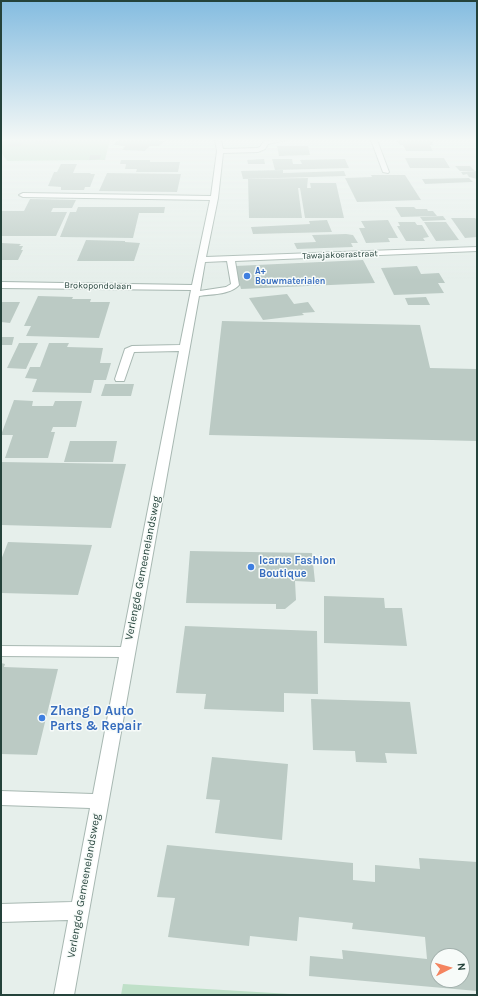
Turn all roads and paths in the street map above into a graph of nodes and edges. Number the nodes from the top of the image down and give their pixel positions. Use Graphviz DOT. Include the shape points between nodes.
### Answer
graph roads {
  1 [pos="215,186"];
  2 [pos="23,195"];
  3 [pos="214,198"];
  4 [pos="477,249"];
  5 [pos="231,259"];
  6 [pos="202,260"];
  7 [pos="1,285"];
  8 [pos="195,291"];
  9 [pos="184,348"];
  10 [pos="120,380"];
  11 [pos="1,651"];
  12 [pos="127,652"];
  13 [pos="1,798"];
  14 [pos="100,801"];
  15 [pos="79,911"];
  16 [pos="1,913"];
  17 [pos="64,995"];
  1 -- 3 [label="street, Verlengde Gemeenelandsweg"];
  2 -- 3 [label="street"];
  3 -- 6 [label="street, Verlengde Gemeenelandsweg"];
  4 -- 5 [label="street, Tawajakoerastraat"];
  5 -- 6 [label="street, Tawajakoerastraat"];
  5 -- 8 [label="street, Brokopondolaan" via="236,285 228,290"];
  6 -- 8 [label="street, Verlengde Gemeenelandsweg"];
  7 -- 8 [label="street, Brokopondolaan"];
  8 -- 9 [label="street, Verlengde Gemeenelandsweg"];
  9 -- 10 [label="street" via="132,349 128,351"];
  9 -- 12 [label="street, Verlengde Gemeenelandsweg"];
  11 -- 12 [label="street"];
  12 -- 14 [label="street, Verlengde Gemeenelandsweg"];
  13 -- 14 [label="street"];
  14 -- 15 [label="street, Verlengde Gemeenelandsweg"];
  15 -- 16 [label="street"];
  15 -- 17 [label="street, Verlengde Gemeenelandsweg"];
}
